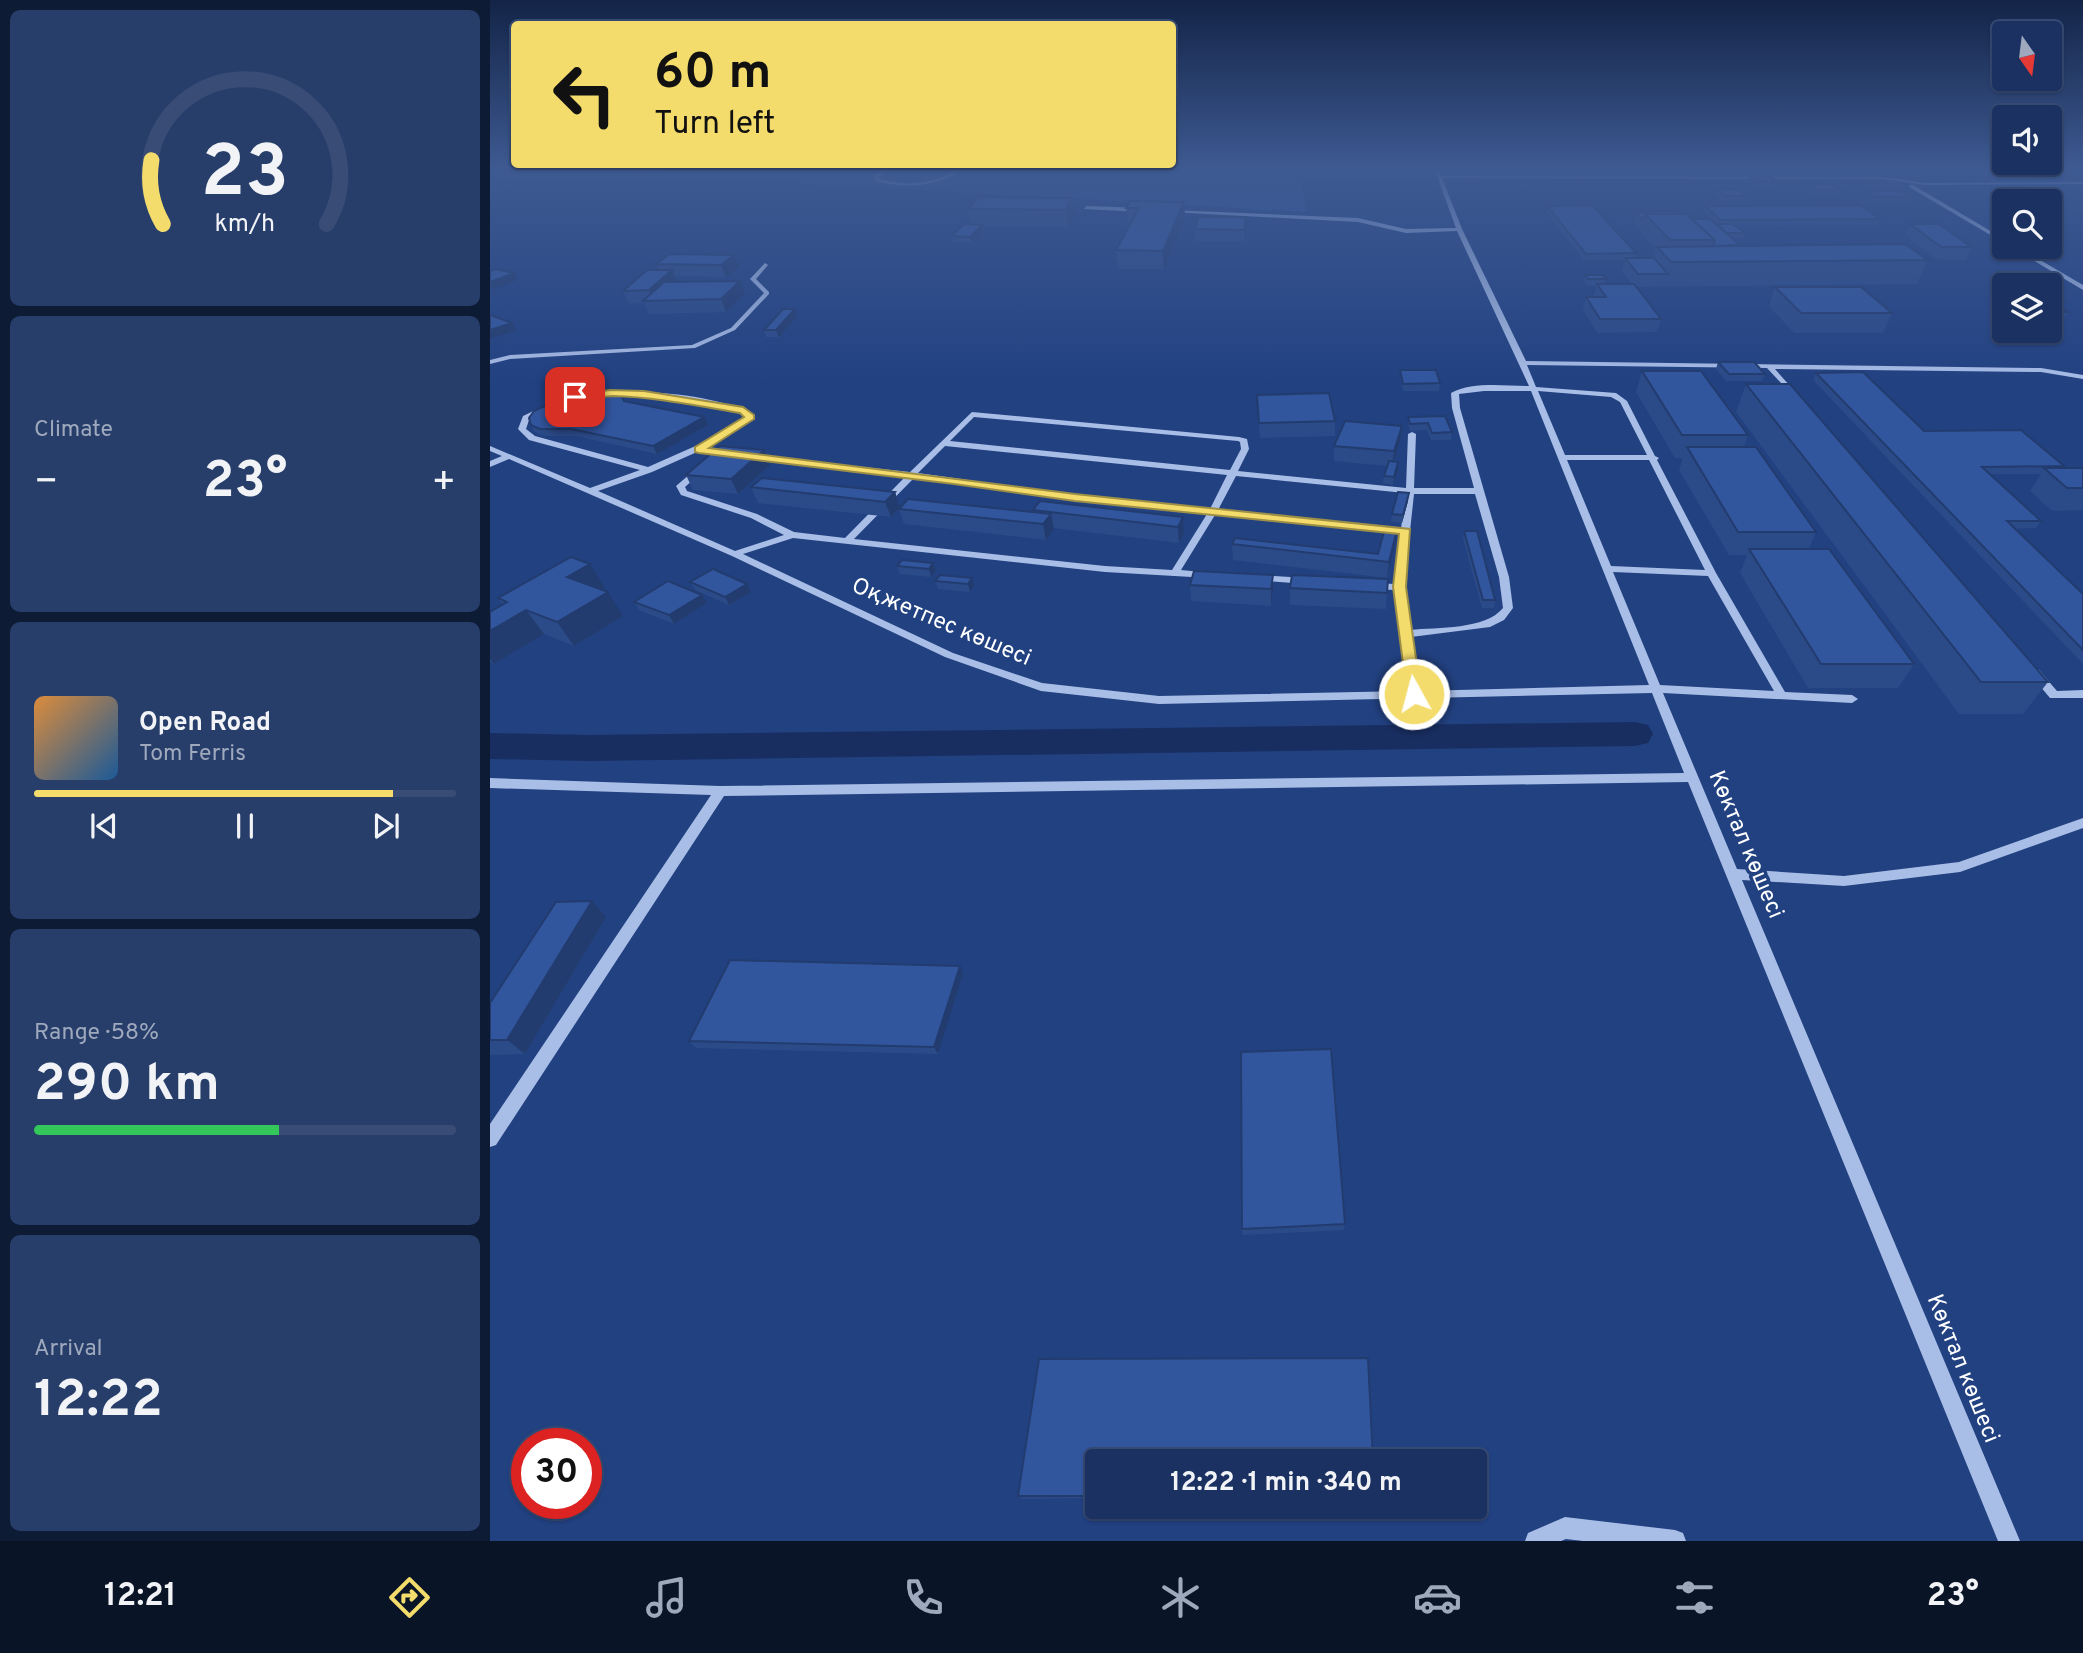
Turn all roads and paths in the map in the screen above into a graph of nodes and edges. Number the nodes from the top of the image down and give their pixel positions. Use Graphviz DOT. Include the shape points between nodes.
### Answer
graph roads {
  1 [pos="1465,240"];
  2 [pos="2034,259"];
  3 [pos="765,265"];
  4 [pos="2083,288"];
  5 [pos="490,362"];
  6 [pos="1523,362"];
  7 [pos="1769,366"];
  8 [pos="2083,377"];
  9 [pos="1533,391"];
  10 [pos="586,396"];
  11 [pos="555,404"];
  12 [pos="1805,407"];
  13 [pos="1412,434"];
  14 [pos="943,443"];
  15 [pos="490,448"];
  16 [pos="699,450"];
  17 [pos="724,453"];
  18 [pos="510,456"];
  19 [pos="1561,457"];
  20 [pos="1654,458"];
  21 [pos="490,464"];
  22 [pos="649,470"];
  23 [pos="1233,472"];
  24 [pos="908,475"];
  25 [pos="591,491"];
  26 [pos="1410,491"];
  27 [pos="1479,491"];
  28 [pos="1213,511"];
  29 [pos="1406,531"];
  30 [pos="792,535"];
  31 [pos="847,541"];
  32 [pos="735,555"];
  33 [pos="1608,569"];
  34 [pos="1175,573"];
  35 [pos="1711,573"];
  36 [pos="1214,576"];
  37 [pos="1241,577"];
  38 [pos="1320,582"];
  39 [pos="1360,585"];
  40 [pos="1399,587"];
  41 [pos="1406,634"];
  42 [pos="2027,664"];
  43 [pos="1658,689"];
  44 [pos="1414,694"];
  45 [pos="2083,694"];
  46 [pos="1782,696"];
  47 [pos="1852,699"];
  48 [pos="1692,778"];
  49 [pos="490,783"];
  50 [pos="720,791"];
  51 [pos="2083,823"];
  52 [pos="1734,874"];
  53 [pos="490,1139"];
  54 [pos="1536,1541"];
  55 [pos="1675,1541"];
  56 [pos="2009,1541"];
  1 -- 6 [label="street, Көктал көшесі"];
  2 -- 4 [label="street"];
  3 -- 5 [label="street" via="753,279 767,293 733,329 693,347 510,357"];
  6 -- 7 [label="street"];
  6 -- 9 [label="street, Көктал көшесі"];
  7 -- 8 [label="street" via="2041,370"];
  7 -- 12 [label="lane"];
  9 -- 19 [label="street, Көктал көшесі"];
  9 -- 20 [label="street" via="1614,395 1623,401"];
  9 -- 27 [label="street" via="1503,387 1462,389 1455,394"];
  10 -- 16 [label="street" via="644,394 743,410 751,417"];
  11 -- 22 [label="street" via="527,416 522,429 531,438"];
  13 -- 26 [label="street"];
  14 -- 23 [label="street"];
  14 -- 23 [label="street" via="972,414 1240,439 1245,449"];
  14 -- 24 [label="street"];
  15 -- 18 [label="street, Оқжетпес көшесі"];
  16 -- 17 [label="street"];
  16 -- 22 [label="street"];
  17 -- 24 [label="street"];
  17 -- 30 [label="street" via="680,486 684,493 754,516"];
  18 -- 21 [label="street"];
  18 -- 25 [label="street, Оқжетпес көшесі"];
  19 -- 20 [label="street"];
  19 -- 33 [label="street, Көктал көшесі"];
  20 -- 35 [label="street"];
  22 -- 25 [label="street"];
  23 -- 26 [label="street"];
  23 -- 28 [label="street"];
  24 -- 28 [label="street"];
  24 -- 31 [label="street"];
  25 -- 32 [label="street, Оқжетпес көшесі"];
  26 -- 27 [label="street"];
  26 -- 29 [label="street"];
  27 -- 41 [label="street" via="1504,577 1508,608 1486,625"];
  28 -- 29 [label="street"];
  28 -- 34 [label="street"];
  29 -- 40 [label="street"];
  30 -- 31 [label="street"];
  30 -- 32 [label="street"];
  31 -- 34 [label="street"];
  32 -- 44 [label="street, Оқжетпес көшесі" via="949,655 1041,687 1159,699"];
  33 -- 35 [label="street"];
  33 -- 43 [label="street, Көктал көшесі"];
  34 -- 36 [label="street"];
  35 -- 46 [label="street"];
  37 -- 38 [label="street"];
  39 -- 40 [label="street"];
  40 -- 41 [label="street"];
  41 -- 44 [label="street"];
  42 -- 45 [label="lane" via="2054,695"];
  43 -- 44 [label="street, Оқжетпес көшесі"];
  43 -- 46 [label="street, Оқжетпес көшесі"];
  43 -- 48 [label="street, Көктал көшесі"];
  46 -- 47 [label="street, Оқжетпес көшесі"];
  48 -- 50 [label="street"];
  48 -- 52 [label="street, Көктал көшесі"];
  49 -- 50 [label="street"];
  50 -- 53 [label="street"];
  51 -- 52 [label="street" via="1960,867 1844,881"];
  52 -- 56 [label="street, Көктал көшесі"];
  54 -- 55 [label="street" via="1565,1528"];
}
